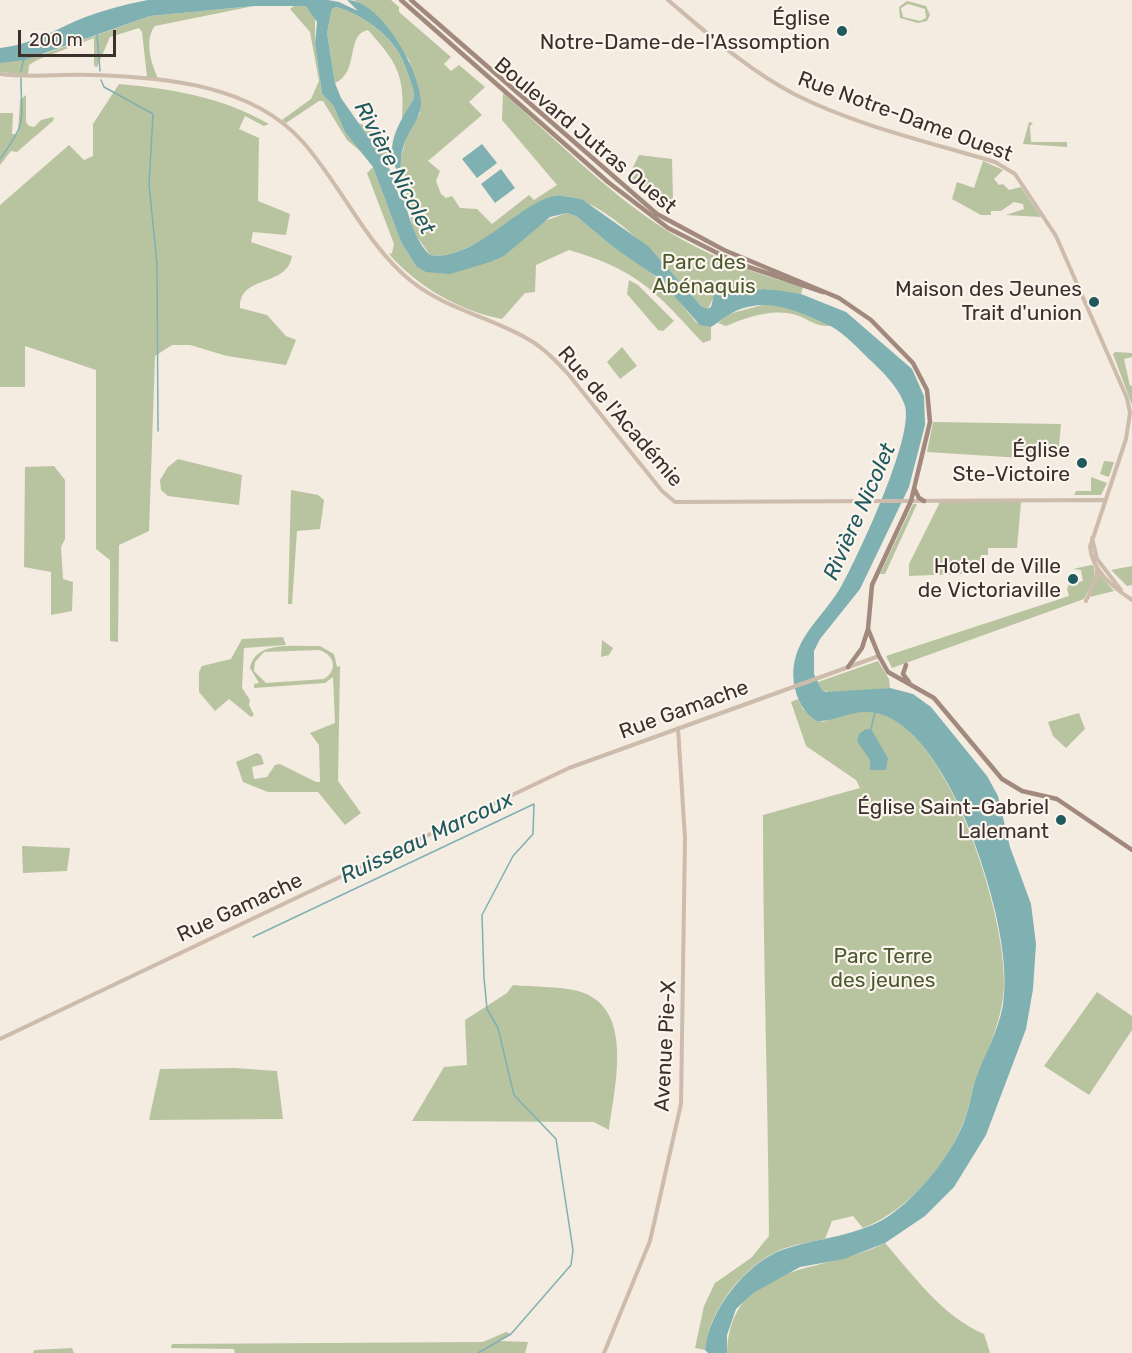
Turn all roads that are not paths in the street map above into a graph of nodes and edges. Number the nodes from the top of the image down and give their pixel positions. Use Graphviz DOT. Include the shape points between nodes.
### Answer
graph roads {
  1 [pos="402,0"];
  2 [pos="411,0"];
  3 [pos="668,0"];
  4 [pos="0,74"];
  5 [pos="831,294"];
  6 [pos="915,490"];
  7 [pos="1093,500"];
  8 [pos="1104,500"];
  9 [pos="911,501"];
  10 [pos="924,501"];
  11 [pos="1102,509"];
  12 [pos="1092,537"];
  13 [pos="1096,566"];
  14 [pos="1121,591"];
  15 [pos="1132,600"];
  16 [pos="1086,601"];
  17 [pos="868,629"];
  18 [pos="879,656"];
  19 [pos="906,665"];
  20 [pos="848,667"];
  21 [pos="909,682"];
  22 [pos="678,728"];
  23 [pos="1132,850"];
  24 [pos="0,1039"];
  25 [pos="604,1353"];
  1 -- 5 [label="main road, Boulevard Jutras Ouest" via="608,182 668,228 737,263"];
  2 -- 5 [label="main road, Boulevard Jutras Ouest" via="657,214 724,250"];
  3 -- 8 [label="street, Rue Notre-Dame Ouest" via="739,58 797,95 859,120 995,162 1015,174 1060,243 1127,398 1130,413 1126,439"];
  4 -- 9 [label="street, Rue de l'Académie" via="108,76 177,83 230,94 275,118 309,150 401,273 437,299 527,339 553,358 670,500"];
  5 -- 6 [label="main road, Boulevard Jutras Ouest" via="871,320 906,354 921,375 930,416"];
  6 -- 9 [label="main road, Boulevard Jutras Ouest"];
  6 -- 10 [label="main road"];
  7 -- 8 [label="street, Rue de l'Académie"];
  7 -- 10 [label="street, Rue de l'Académie"];
  7 -- 11 [label="street"];
  8 -- 11 [label="street, Rue Notre-Dame Ouest"];
  9 -- 10 [label="street, Rue de l'Académie"];
  9 -- 17 [label="main road, Boulevard Jutras Ouest" via="875,577"];
  11 -- 12 [label="street, Rue Notre-Dame Ouest"];
  12 -- 13 [label="street, Rue Notre-Dame Ouest" via="1090,551"];
  12 -- 14 [label="street" via="1097,559"];
  13 -- 14 [label="street"];
  13 -- 16 [label="street" via="1096,579"];
  14 -- 15 [label="street"];
  17 -- 18 [label="main road, Boulevard Jutras Ouest"];
  17 -- 20 [label="main road" via="862,648"];
  18 -- 20 [label="street"];
  18 -- 21 [label="main road" via="888,672"];
  19 -- 21 [label="main road" via="903,674"];
  20 -- 22 [label="street, Rue Gamache"];
  21 -- 23 [label="main road" via="939,703 1002,779 1022,790 1057,799"];
  22 -- 24 [label="street, Rue Gamache" via="527,787"];
  22 -- 25 [label="street, Avenue Pie-X" via="685,838 681,1104 650,1241"];
}
